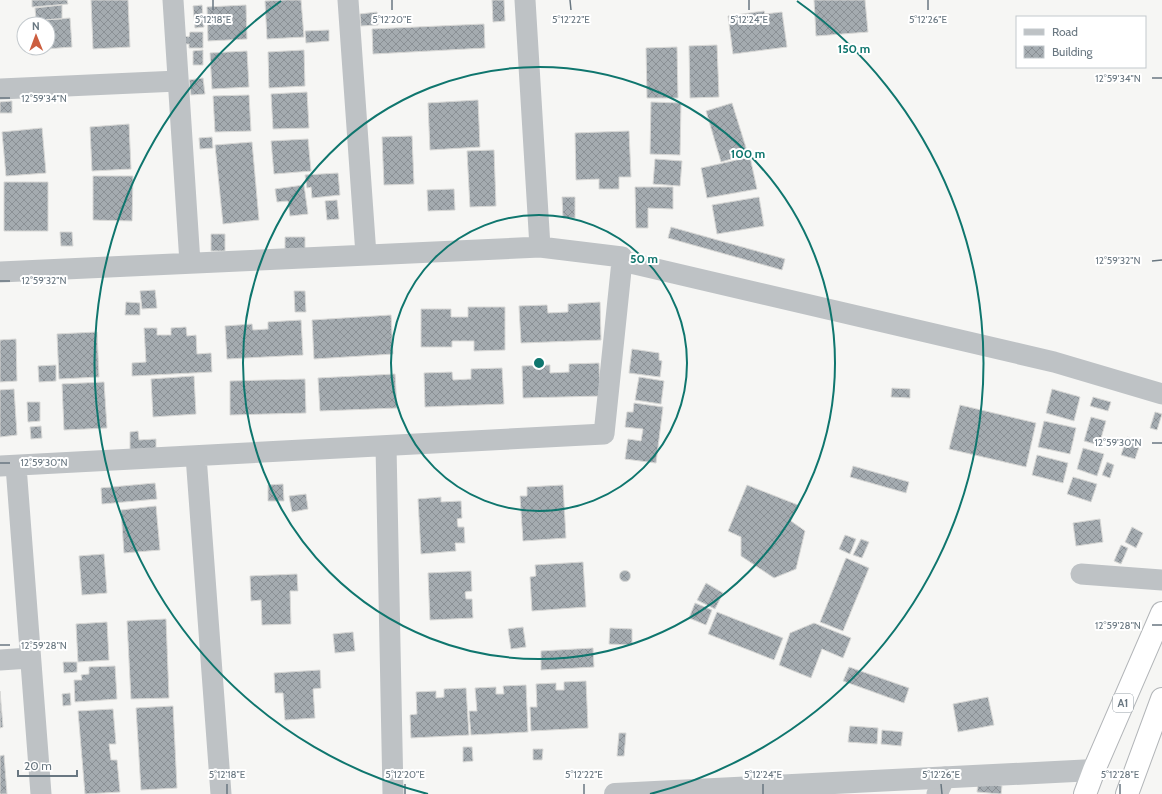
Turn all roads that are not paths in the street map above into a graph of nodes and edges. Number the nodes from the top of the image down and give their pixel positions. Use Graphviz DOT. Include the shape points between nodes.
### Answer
graph roads {
  1 [pos="173,0"];
  2 [pos="348,0"];
  3 [pos="525,0"];
  4 [pos="178,81"];
  5 [pos="0,89"];
  6 [pos="540,247"];
  7 [pos="366,255"];
  8 [pos="622,261"];
  9 [pos="190,263"];
  10 [pos="0,272"];
  11 [pos="1162,394"];
  12 [pos="386,446"];
  13 [pos="196,456"];
  14 [pos="8,466"];
  15 [pos="1081,574"];
  16 [pos="1162,580"];
  17 [pos="1162,613"];
  18 [pos="30,658"];
  19 [pos="0,660"];
  20 [pos="1162,699"];
  21 [pos="1094,770"];
  22 [pos="941,785"];
  23 [pos="41,794"];
  24 [pos="221,794"];
  25 [pos="393,794"];
  26 [pos="615,794"];
  27 [pos="1085,794"];
  28 [pos="1127,794"];
  1 -- 4 [label="street"];
  2 -- 7 [label="street"];
  3 -- 6 [label="street"];
  4 -- 5 [label="street"];
  4 -- 9 [label="street"];
  6 -- 7 [label="street"];
  6 -- 8 [label="street" via="622,257"];
  7 -- 9 [label="street"];
  8 -- 11 [label="street" via="1054,362"];
  8 -- 12 [label="street" via="604,434"];
  9 -- 10 [label="street"];
  12 -- 13 [label="street"];
  12 -- 25 [label="street"];
  13 -- 14 [label="street"];
  13 -- 24 [label="street"];
  14 -- 18 [label="street"];
  15 -- 16 [label="street"];
  17 -- 21 [label="highway, A1"];
  18 -- 19 [label="street"];
  18 -- 23 [label="street"];
  20 -- 28 [label="highway"];
  21 -- 22 [label="street"];
  21 -- 27 [label="highway, A1"];
  22 -- 26 [label="street"];
}
